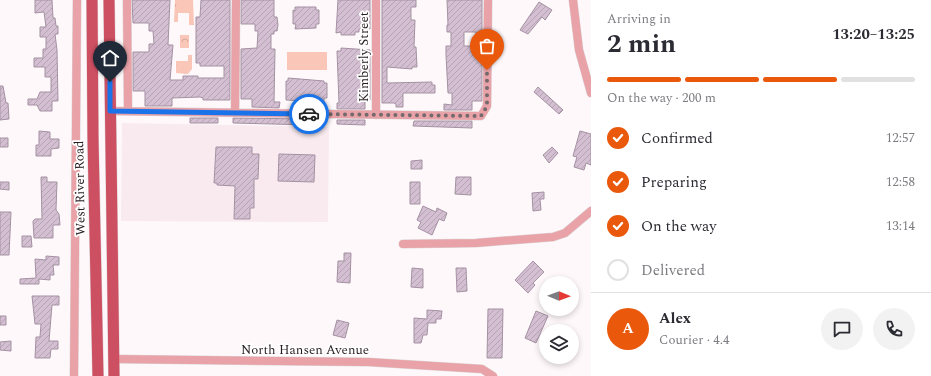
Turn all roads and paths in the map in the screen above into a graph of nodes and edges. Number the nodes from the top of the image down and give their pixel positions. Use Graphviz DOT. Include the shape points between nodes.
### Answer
graph roads {
  1 [pos="77,0"];
  2 [pos="92,0"];
  3 [pos="109,0"];
  4 [pos="127,0"];
  5 [pos="236,0"];
  6 [pos="376,0"];
  7 [pos="488,0"];
  8 [pos="573,0"];
  9 [pos="591,93"];
  10 [pos="110,111"];
  11 [pos="128,111"];
  12 [pos="236,113"];
  13 [pos="376,115"];
  14 [pos="591,211"];
  15 [pos="403,244"];
  16 [pos="114,359"];
  17 [pos="74,376"];
  18 [pos="98,376"];
  19 [pos="114,376"];
  20 [pos="493,376"];
  1 -- 17 [label="street"];
  2 -- 18 [label="main road, West River Road"];
  3 -- 10 [label="main road"];
  4 -- 11 [label="street"];
  5 -- 12 [label="street"];
  6 -- 13 [label="street, Kimberly Street"];
  7 -- 13 [label="street" via="487,106 481,116"];
  8 -- 9 [label="street" via="579,50"];
  10 -- 11 [label="street"];
  10 -- 16 [label="main road"];
  11 -- 12 [label="street"];
  12 -- 13 [label="street"];
  14 -- 15 [label="street" via="565,233 553,237 476,243"];
  16 -- 19 [label="main road"];
  16 -- 20 [label="street, North Hansen Avenue" via="368,362 482,369"];
}
